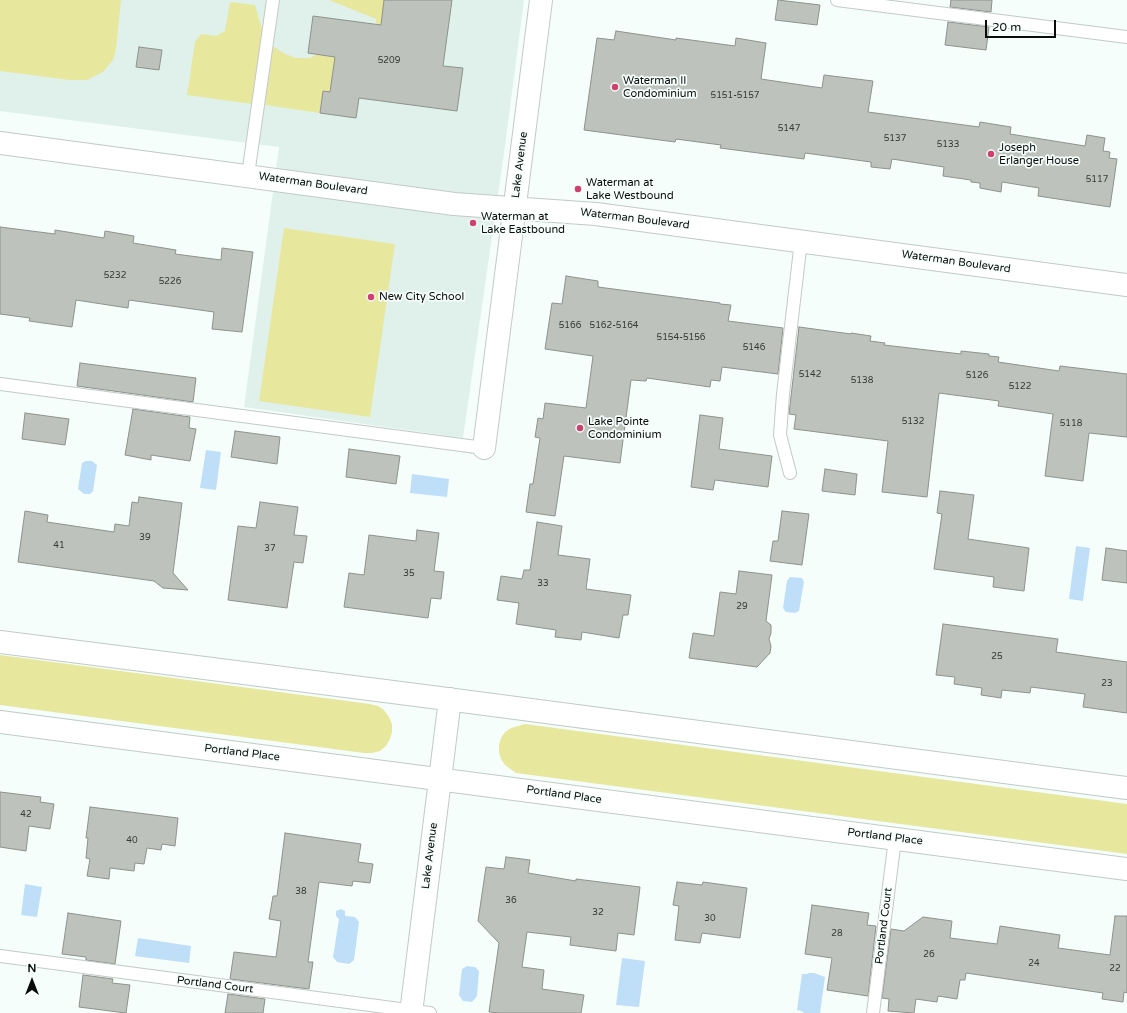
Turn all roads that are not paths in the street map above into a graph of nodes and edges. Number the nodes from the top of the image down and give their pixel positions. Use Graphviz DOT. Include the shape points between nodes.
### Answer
graph roads {
  1 [pos="273,0"];
  2 [pos="541,0"];
  3 [pos="837,0"];
  4 [pos="1127,38"];
  5 [pos="0,143"];
  6 [pos="248,175"];
  7 [pos="514,208"];
  8 [pos="801,241"];
  9 [pos="1127,285"];
  10 [pos="0,384"];
  11 [pos="484,448"];
  12 [pos="790,473"];
  13 [pos="0,642"];
  14 [pos="450,699"];
  15 [pos="0,722"];
  16 [pos="440,779"];
  17 [pos="1127,788"];
  18 [pos="895,839"];
  19 [pos="1127,869"];
  20 [pos="0,956"];
  21 [pos="417,1012"];
  22 [pos="873,1013"];
  1 -- 6 [label="lane"];
  2 -- 7 [label="street, Lake Avenue"];
  3 -- 4 [label="lane"];
  5 -- 6 [label="street, Waterman Boulevard"];
  6 -- 7 [label="street, Waterman Boulevard" via="454,204"];
  7 -- 8 [label="street, Waterman Boulevard" via="596,214"];
  7 -- 11 [label="street, Lake Avenue"];
  8 -- 9 [label="street, Waterman Boulevard"];
  8 -- 12 [label="lane" via="780,436"];
  10 -- 11 [label="lane"];
  13 -- 14 [label="street"];
  14 -- 16 [label="street, Lake Avenue"];
  14 -- 17 [label="street"];
  15 -- 16 [label="street, Portland Place"];
  16 -- 18 [label="street, Portland Place"];
  16 -- 21 [label="street, Lake Avenue"];
  18 -- 19 [label="street, Portland Place"];
  18 -- 22 [label="lane, Portland Court"];
  20 -- 21 [label="lane, Portland Court"];
}
